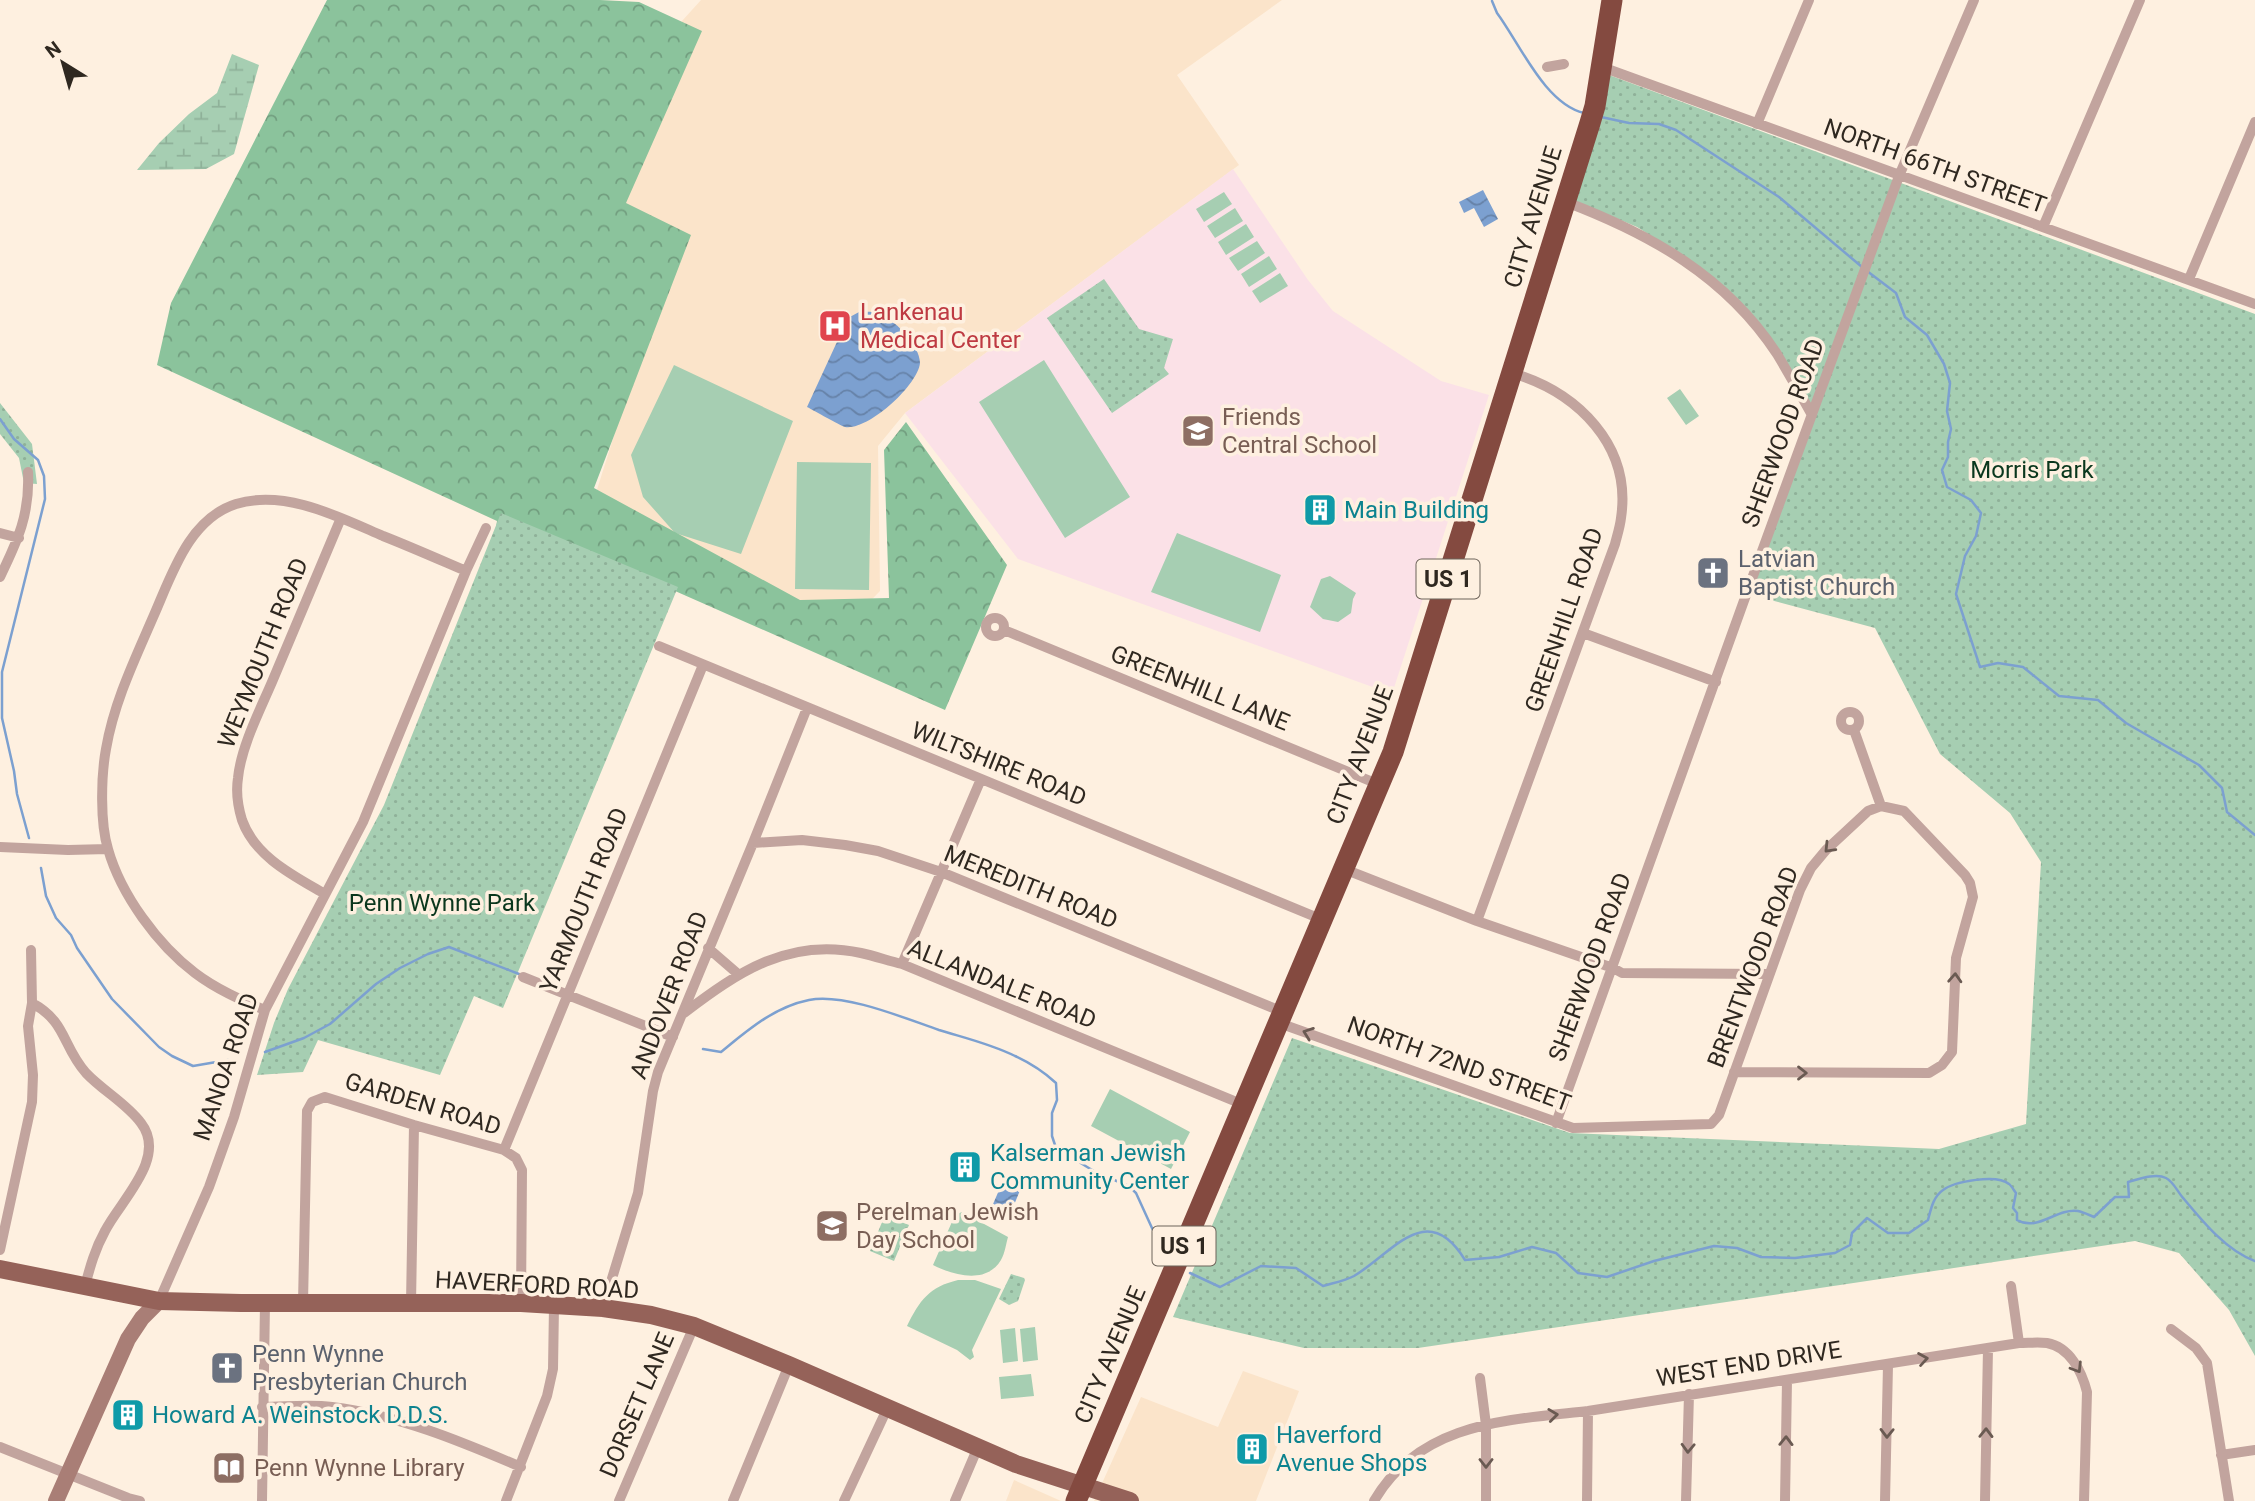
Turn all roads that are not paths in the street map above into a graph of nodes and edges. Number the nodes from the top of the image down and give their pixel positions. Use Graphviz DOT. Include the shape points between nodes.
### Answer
graph roads {
  1 [pos="1612,0"];
  2 [pos="1809,0"];
  3 [pos="1975,0"];
  4 [pos="2140,0"];
  5 [pos="1564,64"];
  6 [pos="1547,67"];
  7 [pos="1602,67"];
  8 [pos="2255,122"];
  9 [pos="1757,124"];
  10 [pos="1899,176"];
  11 [pos="1566,202"];
  12 [pos="2043,227"];
  13 [pos="2189,279"];
  14 [pos="2255,304"];
  15 [pos="1512,373"];
  16 [pos="1812,415"];
  17 [pos="28,472"];
  18 [pos="341,518"];
  19 [pos="486,528"];
  20 [pos="0,533"];
  21 [pos="19,538"];
  22 [pos="466,570"];
  23 [pos="0,577"];
  24 [pos="1004,630"];
  25 [pos="1583,633"];
  26 [pos="659,646"];
  27 [pos="704,665"];
  28 [pos="1716,682"];
  29 [pos="807,708"];
  30 [pos="1854,730"];
  31 [pos="981,779"];
  32 [pos="1380,785"];
  33 [pos="1881,806"];
  34 [pos="753,843"];
  35 [pos="0,847"];
  36 [pos="107,849"];
  37 [pos="1344,869"];
  38 [pos="941,872"];
  39 [pos="325,894"];
  40 [pos="1323,920"];
  41 [pos="1477,921"];
  42 [pos="708,948"];
  43 [pos="31,950"];
  44 [pos="902,964"];
  45 [pos="1613,968"];
  46 [pos="738,974"];
  47 [pos="1769,974"];
  48 [pos="523,977"];
  49 [pos="568,995"];
  50 [pos="32,1003"];
  51 [pos="265,1010"];
  52 [pos="681,1015"];
  53 [pos="1281,1017"];
  54 [pos="673,1037"];
  55 [pos="1734,1072"];
  56 [pos="1244,1105"];
  57 [pos="1556,1123"];
  58 [pos="1711,1124"];
  59 [pos="415,1125"];
  60 [pos="504,1150"];
  61 [pos="0,1250"];
  62 [pos="0,1269"];
  63 [pos="85,1286"];
  64 [pos="2011,1286"];
  65 [pos="159,1301"];
  66 [pos="265,1303"];
  67 [pos="303,1303"];
  68 [pos="521,1303"];
  69 [pos="411,1304"];
  70 [pos="554,1306"];
  71 [pos="603,1308"];
  72 [pos="694,1326"];
  73 [pos="2171,1329"];
  74 [pos="2019,1343"];
  75 [pos="1988,1349"];
  76 [pos="789,1364"];
  77 [pos="1888,1364"];
  78 [pos="1480,1378"];
  79 [pos="1787,1380"];
  80 [pos="1689,1394"];
  81 [pos="262,1407"];
  82 [pos="887,1409"];
  83 [pos="1588,1411"];
  84 [pos="1486,1425"];
  85 [pos="0,1447"];
  86 [pos="978,1447"];
  87 [pos="2255,1450"];
  88 [pos="2221,1455"];
  89 [pos="521,1467"];
  90 [pos="67,1474"];
  91 [pos="1080,1493"];
  92 [pos="56,1501"];
  93 [pos="140,1501"];
  94 [pos="262,1501"];
  95 [pos="506,1501"];
  96 [pos="619,1501"];
  97 [pos="733,1501"];
  98 [pos="844,1501"];
  99 [pos="955,1501"];
  100 [pos="1130,1501"];
  101 [pos="1374,1501"];
  102 [pos="1486,1501"];
  103 [pos="1587,1501"];
  104 [pos="1686,1501"];
  105 [pos="1785,1501"];
  106 [pos="1885,1501"];
  107 [pos="1985,1501"];
  108 [pos="2084,1501"];
  109 [pos="2229,1501"];
  1 -- 7 [label="highway, CITY AVENUE / US 1"];
  2 -- 9 [label="street"];
  3 -- 10 [label="street, SHERWOOD ROAD"];
  4 -- 12 [label="street"];
  5 -- 6 [label="street"];
  7 -- 9 [label="street, NORTH 66TH STREET"];
  7 -- 11 [label="highway, CITY AVENUE / US 1"];
  8 -- 13 [label="street"];
  9 -- 10 [label="street, NORTH 66TH STREET"];
  10 -- 12 [label="street, NORTH 66TH STREET"];
  10 -- 16 [label="street, SHERWOOD ROAD"];
  11 -- 15 [label="highway, CITY AVENUE / US 1"];
  11 -- 16 [label="street" via="1628,227 1687,262 1718,287 1776,353"];
  12 -- 13 [label="street, NORTH 66TH STREET"];
  13 -- 14 [label="street, NORTH 66TH STREET"];
  15 -- 25 [label="street, GREENHILL ROAD" via="1552,388 1577,406 1609,446 1617,470 1621,517"];
  15 -- 32 [label="highway, CITY AVENUE / US 1"];
  16 -- 28 [label="street, SHERWOOD ROAD"];
  17 -- 21 [label="street" via="29,494"];
  18 -- 22 [label="street"];
  18 -- 36 [label="street" via="303,505 254,500 214,515 193,536 177,562 123,686 110,729 103,780"];
  18 -- 39 [label="street, WEYMOUTH ROAD" via="261,706 242,757 237,790 243,822 264,853"];
  19 -- 22 [label="street, MANOA ROAD"];
  20 -- 21 [label="street"];
  21 -- 23 [label="street"];
  22 -- 39 [label="street, MANOA ROAD" via="373,799"];
  24 -- 32 [label="street, GREENHILL LANE"];
  25 -- 28 [label="street"];
  25 -- 41 [label="street, GREENHILL ROAD"];
  26 -- 27 [label="street, WILTSHIRE ROAD"];
  27 -- 29 [label="street, WILTSHIRE ROAD"];
  27 -- 49 [label="street, YARMOUTH ROAD"];
  28 -- 45 [label="street, SHERWOOD ROAD"];
  29 -- 31 [label="street, WILTSHIRE ROAD"];
  29 -- 34 [label="street, ANDOVER ROAD"];
  30 -- 33 [label="street"];
  31 -- 38 [label="street"];
  31 -- 40 [label="street, WILTSHIRE ROAD"];
  32 -- 37 [label="highway, CITY AVENUE / US 1"];
  33 -- 47 [label="street, BRENTWOOD ROAD, one-way" via="1868,811 1811,868"];
  55 -- 33 [label="street, one-way" via="1929,1073 1952,1052 1956,958 1973,897 1970,883 1904,811"];
  34 -- 38 [label="street, MEREDITH ROAD" via="802,840 845,845"];
  34 -- 42 [label="street, ANDOVER ROAD"];
  35 -- 36 [label="street"];
  36 -- 51 [label="street" via="128,896 173,954 232,996"];
  37 -- 40 [label="highway, CITY AVENUE / US 1"];
  37 -- 41 [label="street"];
  38 -- 44 [label="street"];
  38 -- 53 [label="street, MEREDITH ROAD"];
  39 -- 51 [label="street, MANOA ROAD"];
  40 -- 53 [label="highway, CITY AVENUE / US 1"];
  41 -- 45 [label="street"];
  42 -- 46 [label="street"];
  42 -- 52 [label="street, ANDOVER ROAD"];
  43 -- 50 [label="street"];
  44 -- 46 [label="street, ALLANDALE ROAD" via="859,952 824,949 782,954"];
  44 -- 56 [label="street, ALLANDALE ROAD"];
  45 -- 47 [label="street" via="1622,973"];
  45 -- 57 [label="street, SHERWOOD ROAD"];
  46 -- 52 [label="street, ALLANDALE ROAD"];
  47 -- 55 [label="street, BRENTWOOD ROAD"];
  48 -- 49 [label="street"];
  49 -- 54 [label="street"];
  49 -- 60 [label="street, YARMOUTH ROAD"];
  50 -- 61 [label="street" via="28,1027 32,1102"];
  50 -- 63 [label="street" via="56,1020 74,1058 131,1112 150,1139 149,1157 95,1251"];
  51 -- 65 [label="street, MANOA ROAD" via="209,1187"];
  52 -- 54 [label="street, ANDOVER ROAD"];
  53 -- 56 [label="highway, CITY AVENUE / US 1"];
  57 -- 53 [label="street, NORTH 72ND STREET, one-way"];
  54 -- 71 [label="street, ANDOVER ROAD" via="653,1091 638,1193"];
  55 -- 58 [label="street, BRENTWOOD ROAD" via="1719,1115"];
  56 -- 91 [label="highway, CITY AVENUE / US 1"];
  57 -- 58 [label="street, NORTH 72ND STREET" via="1573,1128"];
  59 -- 60 [label="street, GARDEN ROAD"];
  59 -- 67 [label="street, GARDEN ROAD" via="325,1097 312,1102"];
  59 -- 69 [label="street"];
  60 -- 68 [label="street, GARDEN ROAD" via="516,1158 522,1170"];
  62 -- 63 [label="main road, HAVERFORD ROAD"];
  63 -- 65 [label="main road, HAVERFORD ROAD"];
  64 -- 74 [label="street"];
  65 -- 66 [label="main road, HAVERFORD ROAD"];
  65 -- 90 [label="main road, MANOA ROAD" via="128,1339"];
  66 -- 67 [label="main road, HAVERFORD ROAD"];
  66 -- 81 [label="street"];
  67 -- 69 [label="main road, HAVERFORD ROAD"];
  68 -- 69 [label="main road, HAVERFORD ROAD"];
  68 -- 70 [label="main road, HAVERFORD ROAD"];
  70 -- 71 [label="main road, HAVERFORD ROAD"];
  70 -- 89 [label="street" via="551,1382"];
  71 -- 72 [label="main road, HAVERFORD ROAD"];
  72 -- 76 [label="main road, HAVERFORD ROAD"];
  72 -- 96 [label="street, DORSET LANE"];
  73 -- 88 [label="street" via="2207,1363"];
  74 -- 75 [label="street, WEST END DRIVE"];
  74 -- 108 [label="street, WEST END DRIVE, one-way" via="2048,1343 2079,1367 2087,1392"];
  77 -- 75 [label="street, WEST END DRIVE, one-way"];
  107 -- 75 [label="street, one-way"];
  76 -- 82 [label="main road, HAVERFORD ROAD"];
  76 -- 97 [label="street"];
  77 -- 79 [label="street, WEST END DRIVE"];
  77 -- 106 [label="street, one-way"];
  78 -- 84 [label="street"];
  79 -- 80 [label="street, WEST END DRIVE"];
  105 -- 79 [label="street, one-way"];
  80 -- 83 [label="street, WEST END DRIVE"];
  80 -- 104 [label="street, one-way"];
  81 -- 89 [label="street" via="321,1406 368,1413 430,1431"];
  81 -- 94 [label="street"];
  82 -- 86 [label="main road, HAVERFORD ROAD"];
  82 -- 98 [label="street"];
  84 -- 83 [label="street, WEST END DRIVE, one-way"];
  83 -- 103 [label="street"];
  84 -- 101 [label="street" via="1439,1439 1418,1452"];
  84 -- 102 [label="street, one-way"];
  85 -- 90 [label="street"];
  86 -- 91 [label="main road, HAVERFORD ROAD"];
  86 -- 99 [label="street"];
  87 -- 88 [label="street"];
  88 -- 109 [label="street"];
  89 -- 95 [label="street"];
  90 -- 92 [label="main road, MANOA ROAD"];
  90 -- 93 [label="street"];
  91 -- 100 [label="main road, HAVERFORD ROAD"];
}
